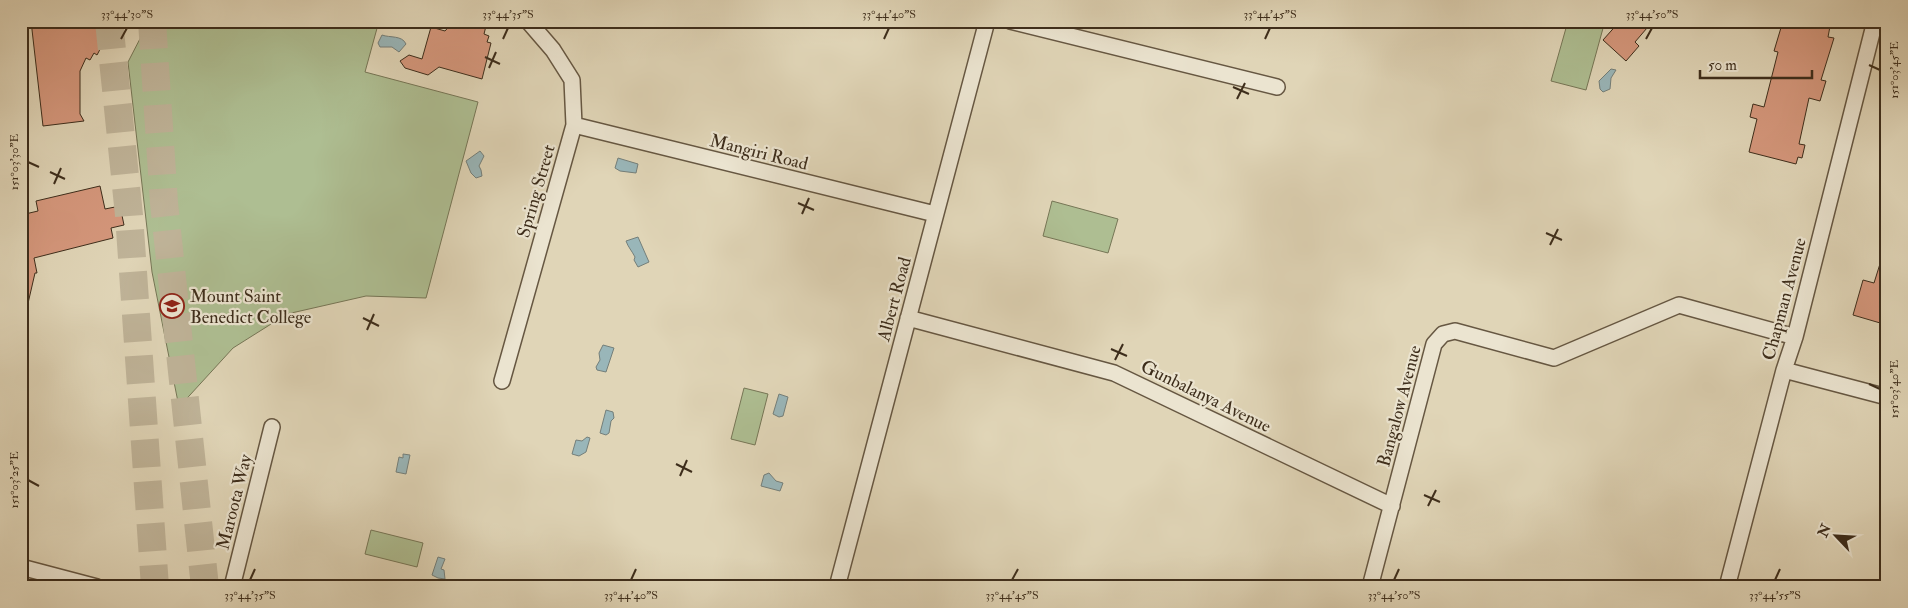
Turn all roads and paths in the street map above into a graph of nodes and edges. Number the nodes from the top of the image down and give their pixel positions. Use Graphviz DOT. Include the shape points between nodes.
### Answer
graph roads {
  1 [pos="528,21"];
  2 [pos="987,21"];
  3 [pos="1010,21"];
  4 [pos="1874,21"];
  5 [pos="1277,87"];
  6 [pos="574,125"];
  7 [pos="935,214"];
  8 [pos="908,318"];
  9 [pos="1795,337"];
  10 [pos="1784,370"];
  11 [pos="502,381"];
  12 [pos="1887,398"];
  13 [pos="272,427"];
  14 [pos="1392,506"];
  15 [pos="21,567"];
  16 [pos="97,587"];
  17 [pos="232,587"];
  18 [pos="837,587"];
  19 [pos="1370,587"];
  20 [pos="1727,587"];
  1 -- 6 [label="street, Spring Street" via="553,50 572,80"];
  2 -- 7 [label="street, Albert Road"];
  3 -- 5 [label="street"];
  4 -- 9 [label="street, Chapman Avenue"];
  6 -- 7 [label="street, Mangiri Road"];
  6 -- 11 [label="street, Spring Street"];
  7 -- 8 [label="street, Albert Road"];
  8 -- 14 [label="street, Gunbalanya Avenue" via="1114,373"];
  8 -- 18 [label="street, Albert Road"];
  9 -- 10 [label="street, Chapman Avenue"];
  9 -- 14 [label="street, Bangalow Avenue" via="1679,305 1554,358 1455,331 1443,334 1434,344"];
  10 -- 12 [label="street"];
  10 -- 20 [label="street, Chapman Avenue"];
  13 -- 17 [label="street, Maroota Way"];
  14 -- 19 [label="street, Bangalow Avenue"];
  15 -- 16 [label="street"];
}
